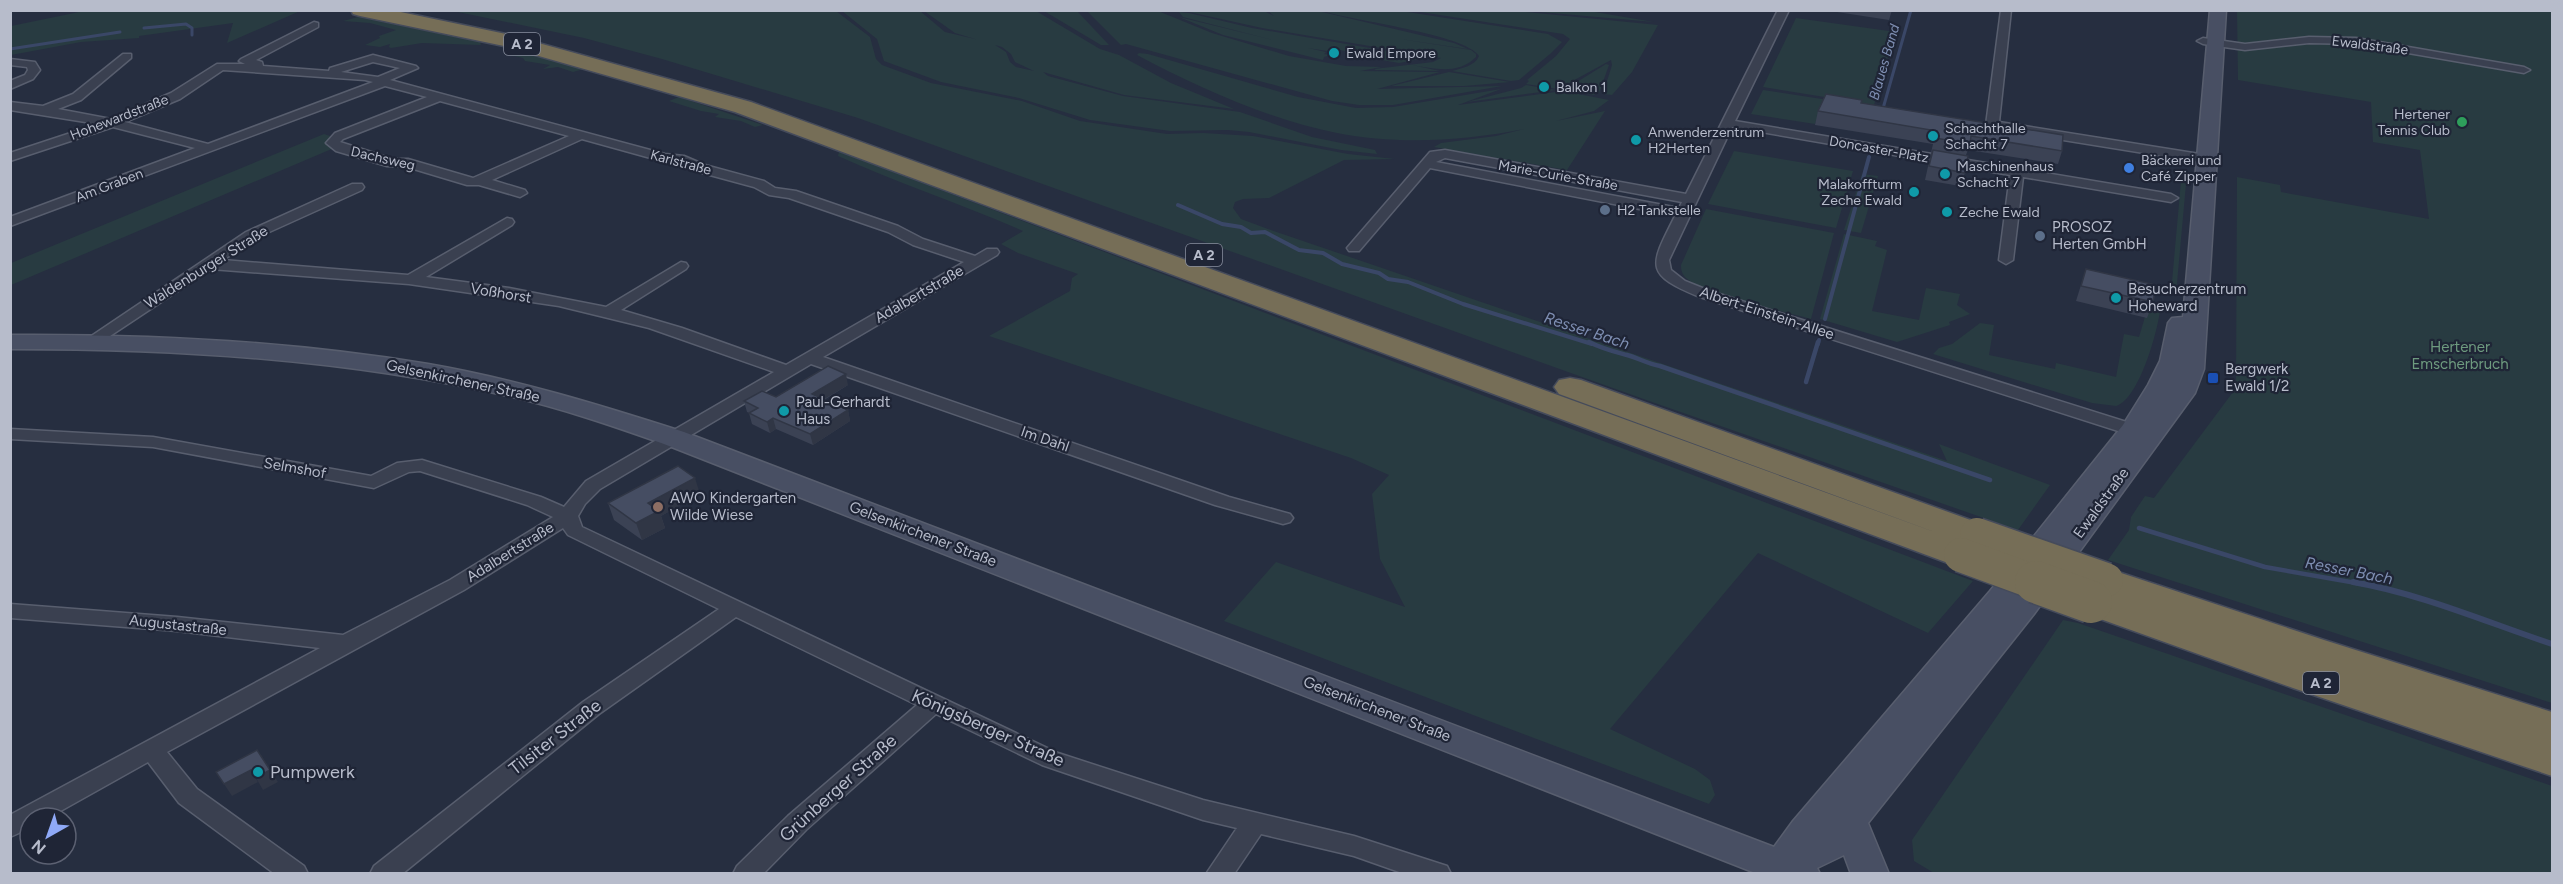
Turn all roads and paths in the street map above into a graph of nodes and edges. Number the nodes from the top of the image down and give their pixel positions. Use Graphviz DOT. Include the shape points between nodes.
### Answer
graph roads {
  1 [pos="360,10"];
  2 [pos="421,10"];
  3 [pos="1784,10"];
  4 [pos="2006,10"];
  5 [pos="2205,10"];
  6 [pos="2218,10"];
  7 [pos="314,25"];
  8 [pos="2209,42"];
  9 [pos="127,56"];
  10 [pos="10,62"];
  11 [pos="221,66"];
  12 [pos="280,70"];
  13 [pos="2524,70"];
  14 [pos="327,73"];
  15 [pos="382,81"];
  16 [pos="10,86"];
  17 [pos="438,97"];
  18 [pos="10,106"];
  19 [pos="46,110"];
  20 [pos="112,122"];
  21 [pos="1728,123"];
  22 [pos="581,135"];
  23 [pos="208,148"];
  24 [pos="10,157"];
  25 [pos="2199,158"];
  26 [pos="2017,172"];
  27 [pos="480,181"];
  28 [pos="357,187"];
  29 [pos="520,193"];
  30 [pos="2171,198"];
  31 [pos="1687,206"];
  32 [pos="10,222"];
  33 [pos="507,222"];
  34 [pos="1354,248"];
  35 [pos="992,252"];
  36 [pos="2006,260"];
  37 [pos="975,261"];
  38 [pos="207,264"];
  39 [pos="681,266"];
  40 [pos="412,279"];
  41 [pos="608,312"];
  42 [pos="92,341"];
  43 [pos="10,342"];
  44 [pos="809,358"];
  45 [pos="786,371"];
  46 [pos="2142,432"];
  47 [pos="10,434"];
  48 [pos="674,438"];
  49 [pos="568,516"];
  50 [pos="1283,518"];
  51 [pos="1969,545"];
  52 [pos="2098,591"];
  53 [pos="733,609"];
  54 [pos="10,611"];
  55 [pos="346,643"];
  56 [pos="933,704"];
  57 [pos="2553,728"];
  58 [pos="152,750"];
  59 [pos="2553,760"];
  60 [pos="1849,821"];
  61 [pos="1254,824"];
  62 [pos="10,827"];
  63 [pos="1786,871"];
  64 [pos="295,873"];
  65 [pos="383,873"];
  66 [pos="746,873"];
  67 [pos="1219,873"];
  68 [pos="1438,873"];
  69 [pos="1870,873"];
  1 -- 51 [label="highway, A 2" via="582,60 743,107"];
  2 -- 51 [label="highway, A 2" via="572,43 809,113"];
  3 -- 21 [label="street, Albert-Einstein-Allee"];
  4 -- 25 [label="street" via="1991,132"];
  5 -- 8 [label="main road, Ewaldstraße"];
  6 -- 8 [label="main road, Ewaldstraße"];
  7 -- 12 [label="street" via="245,61"];
  8 -- 13 [label="street, Ewaldstraße" via="2245,47 2309,40 2356,42"];
  8 -- 25 [label="main road, Ewaldstraße"];
  9 -- 19 [label="street" via="77,97"];
  10 -- 16 [label="street" via="31,64 34,70 26,79"];
  11 -- 12 [label="street, Karlstraße"];
  11 -- 20 [label="street, Hohewardstraße" via="208,78"];
  12 -- 14 [label="street, Karlstraße"];
  14 -- 15 [label="street, Karlstraße"];
  14 -- 15 [label="street, Karlstraße" via="373,58 412,68"];
  15 -- 17 [label="street, Karlstraße"];
  15 -- 23 [label="street, Am Graben"];
  17 -- 22 [label="street, Karlstraße"];
  17 -- 27 [label="street, Dachsweg" via="339,135 332,143 392,163 408,163"];
  18 -- 19 [label="street"];
  19 -- 20 [label="street"];
  20 -- 23 [label="street"];
  20 -- 24 [label="street, Hohewardstraße"];
  21 -- 26 [label="street, Doncaster-Platz" via="1987,160"];
  21 -- 31 [label="street, Albert-Einstein-Allee"];
  22 -- 27 [label="street"];
  22 -- 37 [label="street, Karlstraße" via="693,163 776,193 791,194"];
  23 -- 32 [label="street, Am Graben"];
  25 -- 46 [label="main road, Ewaldstraße" via="2172,361"];
  26 -- 30 [label="street, Doncaster-Platz"];
  26 -- 36 [label="street"];
  27 -- 29 [label="street, Dachsweg"];
  28 -- 38 [label="street, Waldenburger Straße" via="251,235"];
  31 -- 34 [label="street, Marie-Curie-Straße" via="1428,163"];
  31 -- 46 [label="street, Albert-Einstein-Allee" via="1662,260 1664,273 1680,284"];
  33 -- 40 [label="street"];
  35 -- 37 [label="street, Adalbertstraße"];
  37 -- 44 [label="street, Adalbertstraße"];
  38 -- 40 [label="street, Voßhorst"];
  38 -- 42 [label="street, Waldenburger Straße"];
  39 -- 41 [label="street"];
  40 -- 41 [label="street, Voßhorst"];
  41 -- 45 [label="street, Voßhorst"];
  42 -- 43 [label="main road, Gelsenkirchener Straße"];
  42 -- 48 [label="main road, Gelsenkirchener Straße" via="379,363 511,389"];
  44 -- 45 [label="street, Adalbertstraße"];
  44 -- 50 [label="street, Im Dahl" via="1222,501"];
  45 -- 48 [label="street, Adalbertstraße"];
  46 -- 60 [label="main road, Ewaldstraße" via="2023,606"];
  46 -- 63 [label="main road, Ewaldstraße" via="1806,832"];
  47 -- 49 [label="street, Selmshof" via="153,442 374,482 411,464 534,501"];
  48 -- 49 [label="street, Adalbertstraße" via="593,485"];
  48 -- 63 [label="main road, Gelsenkirchener Straße"];
  49 -- 53 [label="street, Königsberger Straße" via="575,531"];
  49 -- 55 [label="street, Adalbertstraße" via="457,585"];
  51 -- 52 [label="highway, A 2, bridge"];
  52 -- 57 [label="highway, A 2" via="2310,650"];
  52 -- 59 [label="highway, A 2" via="2307,678"];
  53 -- 56 [label="street, Königsberger Straße"];
  53 -- 65 [label="street, Tilsiter Straße" via="591,708"];
  54 -- 55 [label="street, Augustastraße"];
  55 -- 58 [label="street, Adalbertstraße"];
  56 -- 61 [label="street, Königsberger Straße" via="1050,759"];
  56 -- 66 [label="street, Grünberger Straße"];
  58 -- 62 [label="street, Adalbertstraße"];
  58 -- 64 [label="street" via="188,796"];
  60 -- 63 [label="main road, Ewaldstraße" via="1828,847"];
  60 -- 69 [label="main road"];
  61 -- 67 [label="street"];
  61 -- 68 [label="street, Königsberger Straße" via="1353,846"];
}
